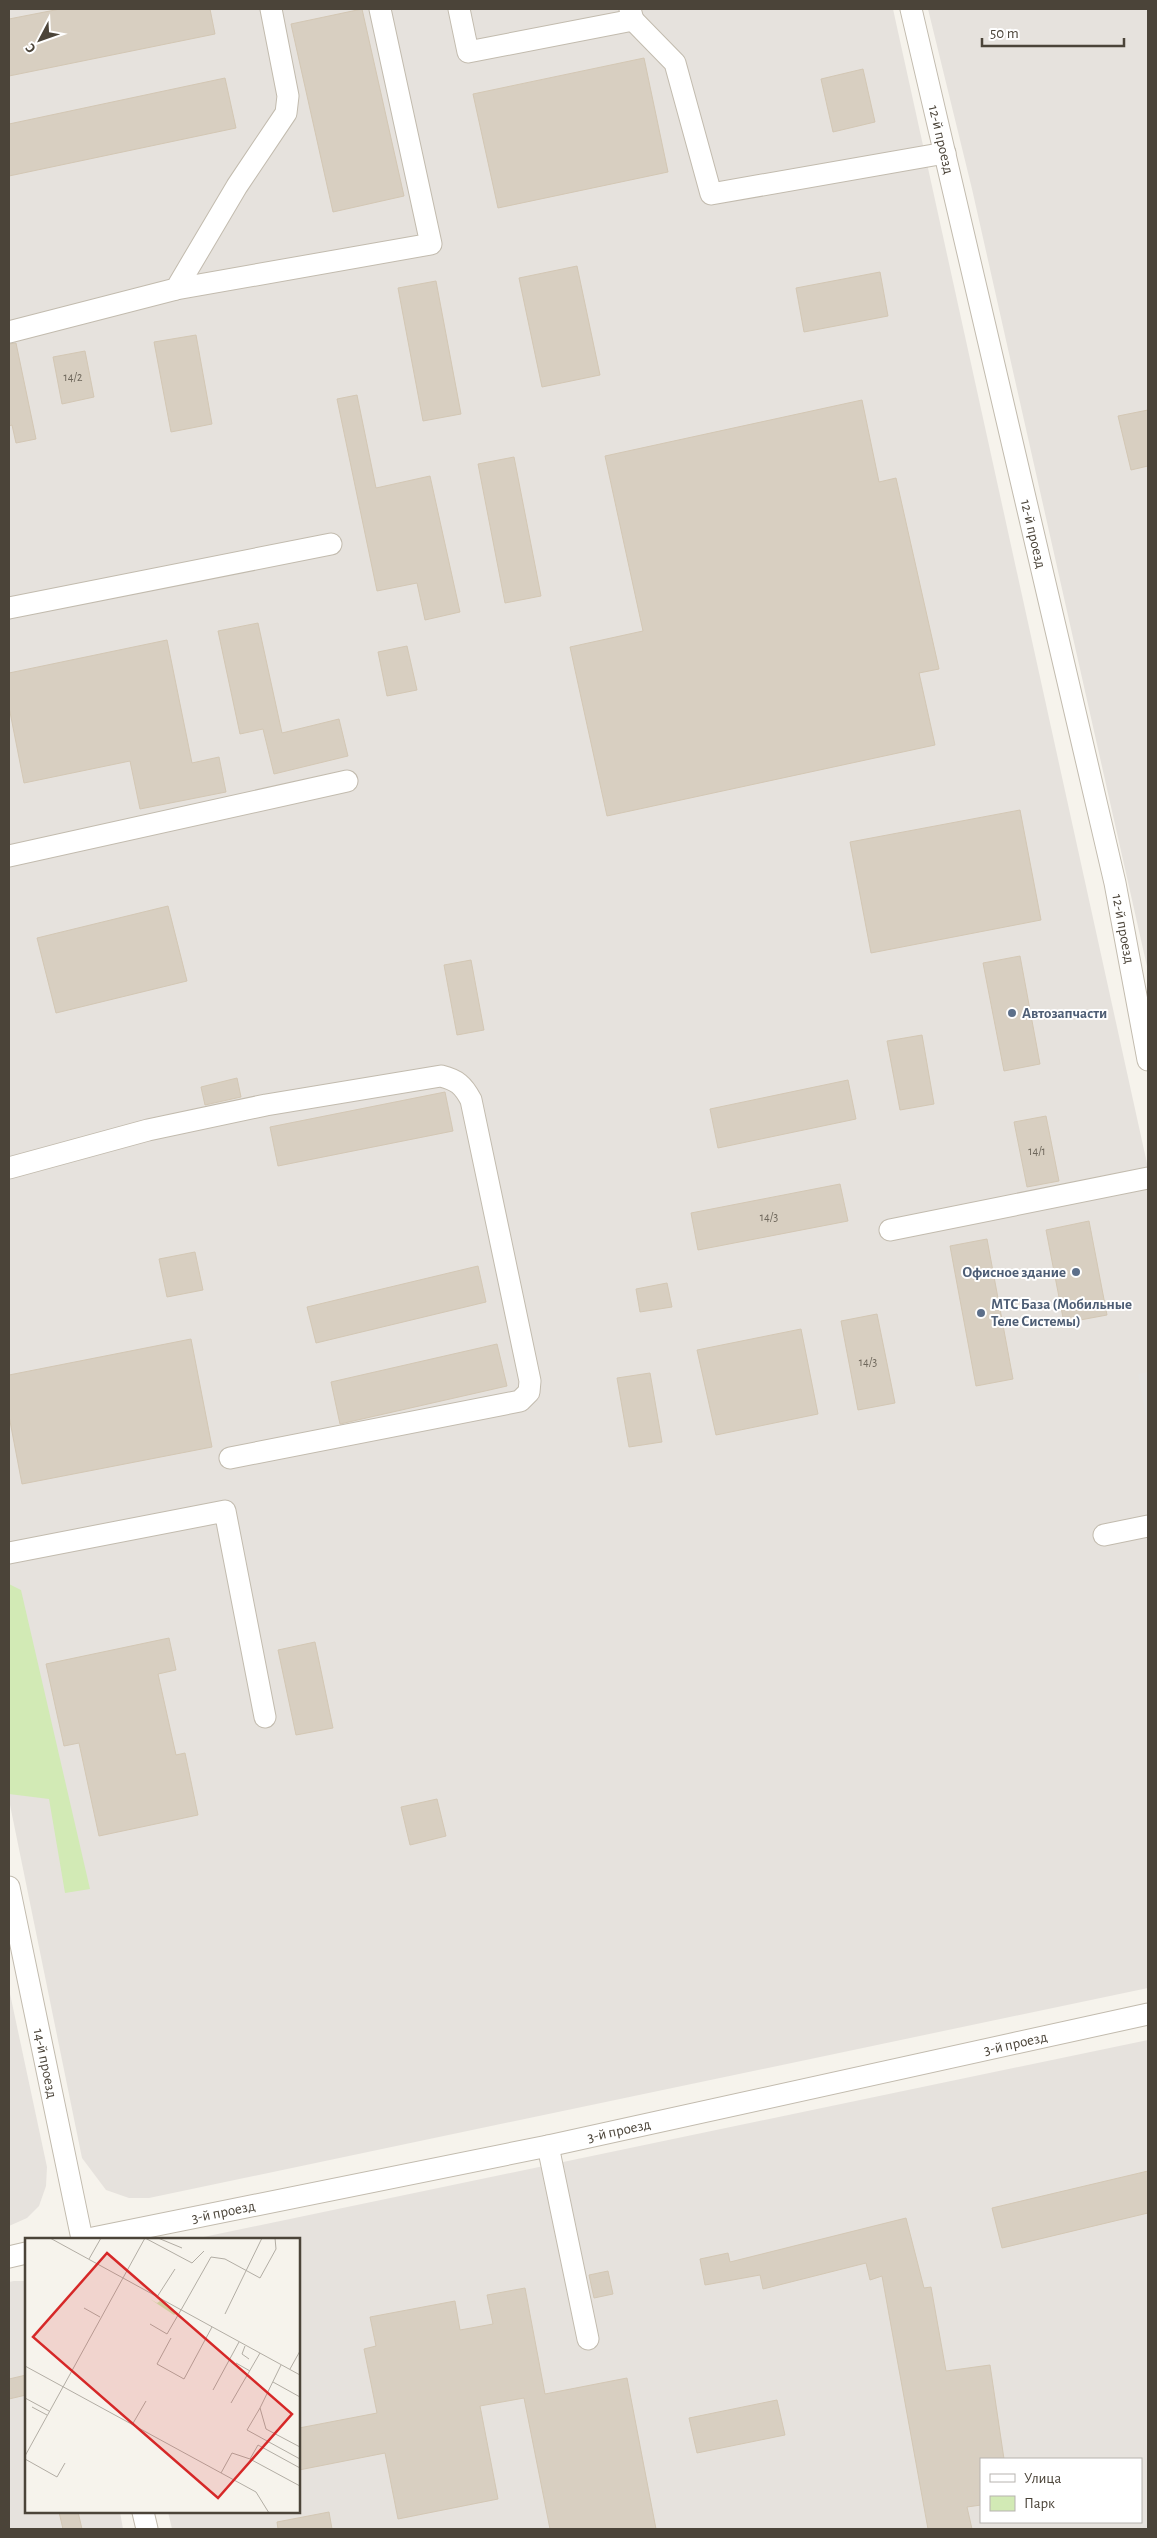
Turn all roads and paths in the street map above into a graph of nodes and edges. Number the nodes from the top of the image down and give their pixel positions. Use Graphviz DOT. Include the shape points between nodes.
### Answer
graph roads {
  1 [pos="271,9"];
  2 [pos="380,9"];
  3 [pos="459,9"];
  4 [pos="911,9"];
  5 [pos="631,14"];
  6 [pos="946,153"];
  7 [pos="176,288"];
  8 [pos="9,332"];
  9 [pos="331,544"];
  10 [pos="9,608"];
  11 [pos="347,781"];
  12 [pos="9,856"];
  13 [pos="1148,1060"];
  14 [pos="9,1168"];
  15 [pos="1148,1178"];
  16 [pos="890,1230"];
  17 [pos="230,1458"];
  18 [pos="1148,1526"];
  19 [pos="1104,1534"];
  20 [pos="9,1553"];
  21 [pos="265,1717"];
  22 [pos="9,1887"];
  23 [pos="1148,2014"];
  24 [pos="548,2146"];
  25 [pos="82,2238"];
  26 [pos="93,2238"];
  27 [pos="25,2253"];
  28 [pos="9,2257"];
  29 [pos="588,2339"];
  30 [pos="143,2513"];
  31 [pos="147,2529"];
  1 -- 7 [label="street" via="288,96 286,112"];
  2 -- 7 [label="street" via="431,244"];
  3 -- 5 [label="street" via="468,52"];
  4 -- 6 [label="street, 12-й проезд"];
  5 -- 6 [label="street" via="675,63 712,194"];
  6 -- 13 [label="street, 12-й проезд" via="1115,882"];
  7 -- 8 [label="street"];
  9 -- 10 [label="street"];
  11 -- 12 [label="street"];
  14 -- 17 [label="street" via="148,1130 266,1105 441,1076 456,1080 465,1088 471,1100 530,1381 529,1392 520,1400"];
  15 -- 16 [label="street"];
  18 -- 19 [label="street"];
  20 -- 21 [label="street" via="225,1511"];
  22 -- 25 [label="street, 14-й проезд"];
  23 -- 24 [label="street, 3-й проезд"];
  24 -- 26 [label="street, 3-й проезд"];
  24 -- 29 [label="street"];
  27 -- 28 [label="street"];
  30 -- 31 [label="street"];
}
